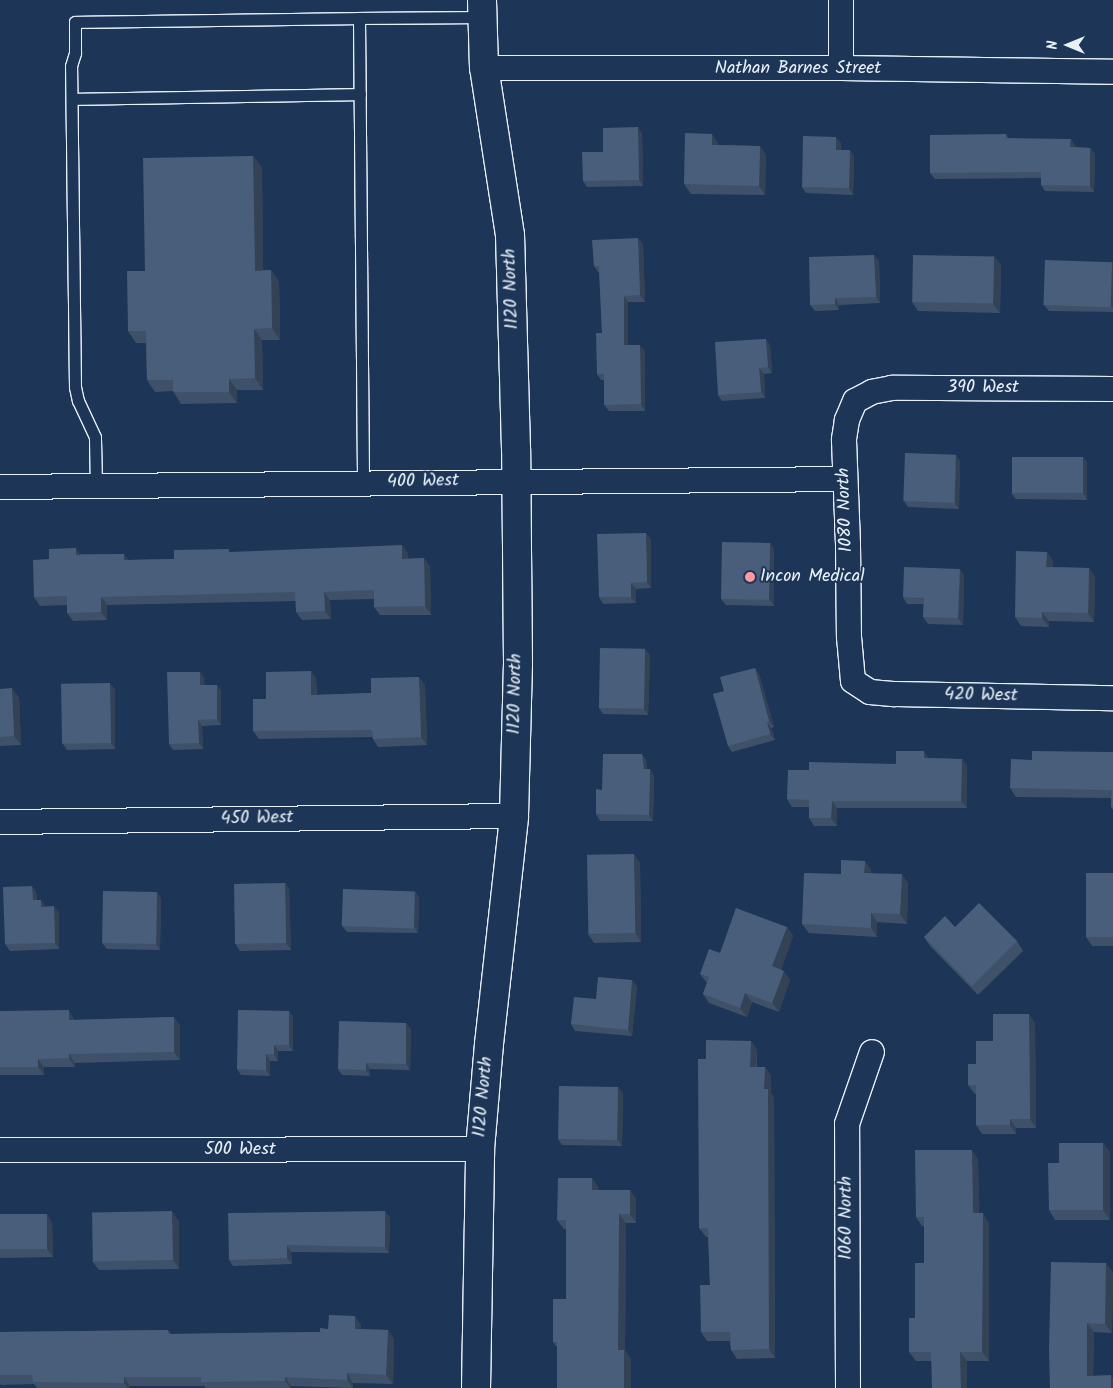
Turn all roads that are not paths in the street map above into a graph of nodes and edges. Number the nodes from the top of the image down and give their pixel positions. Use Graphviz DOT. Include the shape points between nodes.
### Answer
graph roads {
  1 [pos="841,0"];
  2 [pos="481,9"];
  3 [pos="359,18"];
  4 [pos="484,68"];
  5 [pos="841,68"];
  6 [pos="1113,72"];
  7 [pos="360,94"];
  8 [pos="72,99"];
  9 [pos="1113,388"];
  10 [pos="855,401"];
  11 [pos="845,479"];
  12 [pos="517,481"];
  13 [pos="363,483"];
  14 [pos="96,486"];
  15 [pos="0,487"];
  16 [pos="853,681"];
  17 [pos="1113,698"];
  18 [pos="514,816"];
  19 [pos="0,822"];
  20 [pos="872,1052"];
  21 [pos="480,1149"];
  22 [pos="0,1150"];
  23 [pos="476,1388"];
  24 [pos="848,1388"];
  1 -- 5 [label="street"];
  2 -- 3 [label="lane"];
  2 -- 4 [label="street, 1120 North"];
  3 -- 7 [label="lane"];
  3 -- 8 [label="lane" via="75,22"];
  4 -- 5 [label="street, Nathan Barnes Street"];
  4 -- 12 [label="street, 1120 North" via="510,235"];
  5 -- 6 [label="street, Nathan Barnes Street"];
  7 -- 8 [label="lane"];
  7 -- 13 [label="lane"];
  8 -- 14 [label="lane" via="75,387 78,401 95,436"];
  9 -- 10 [label="street, 390 West" via="892,388 872,392"];
  10 -- 11 [label="street, 1080 North" via="847,420 844,440"];
  11 -- 12 [label="street, 400 West"];
  11 -- 16 [label="street, 1080 North"];
  12 -- 13 [label="street, 400 West"];
  12 -- 18 [label="street, 1120 North" via="518,663"];
  13 -- 14 [label="street, 400 West"];
  14 -- 15 [label="street, 400 West"];
  16 -- 17 [label="street, 420 West" via="870,692 895,694"];
  18 -- 19 [label="street, 450 West"];
  18 -- 21 [label="street, 1120 North" via="488,1044"];
  20 -- 24 [label="street, 1060 North" via="847,1124"];
  21 -- 22 [label="street, 500 West"];
  21 -- 23 [label="street, 1120 North"];
}
